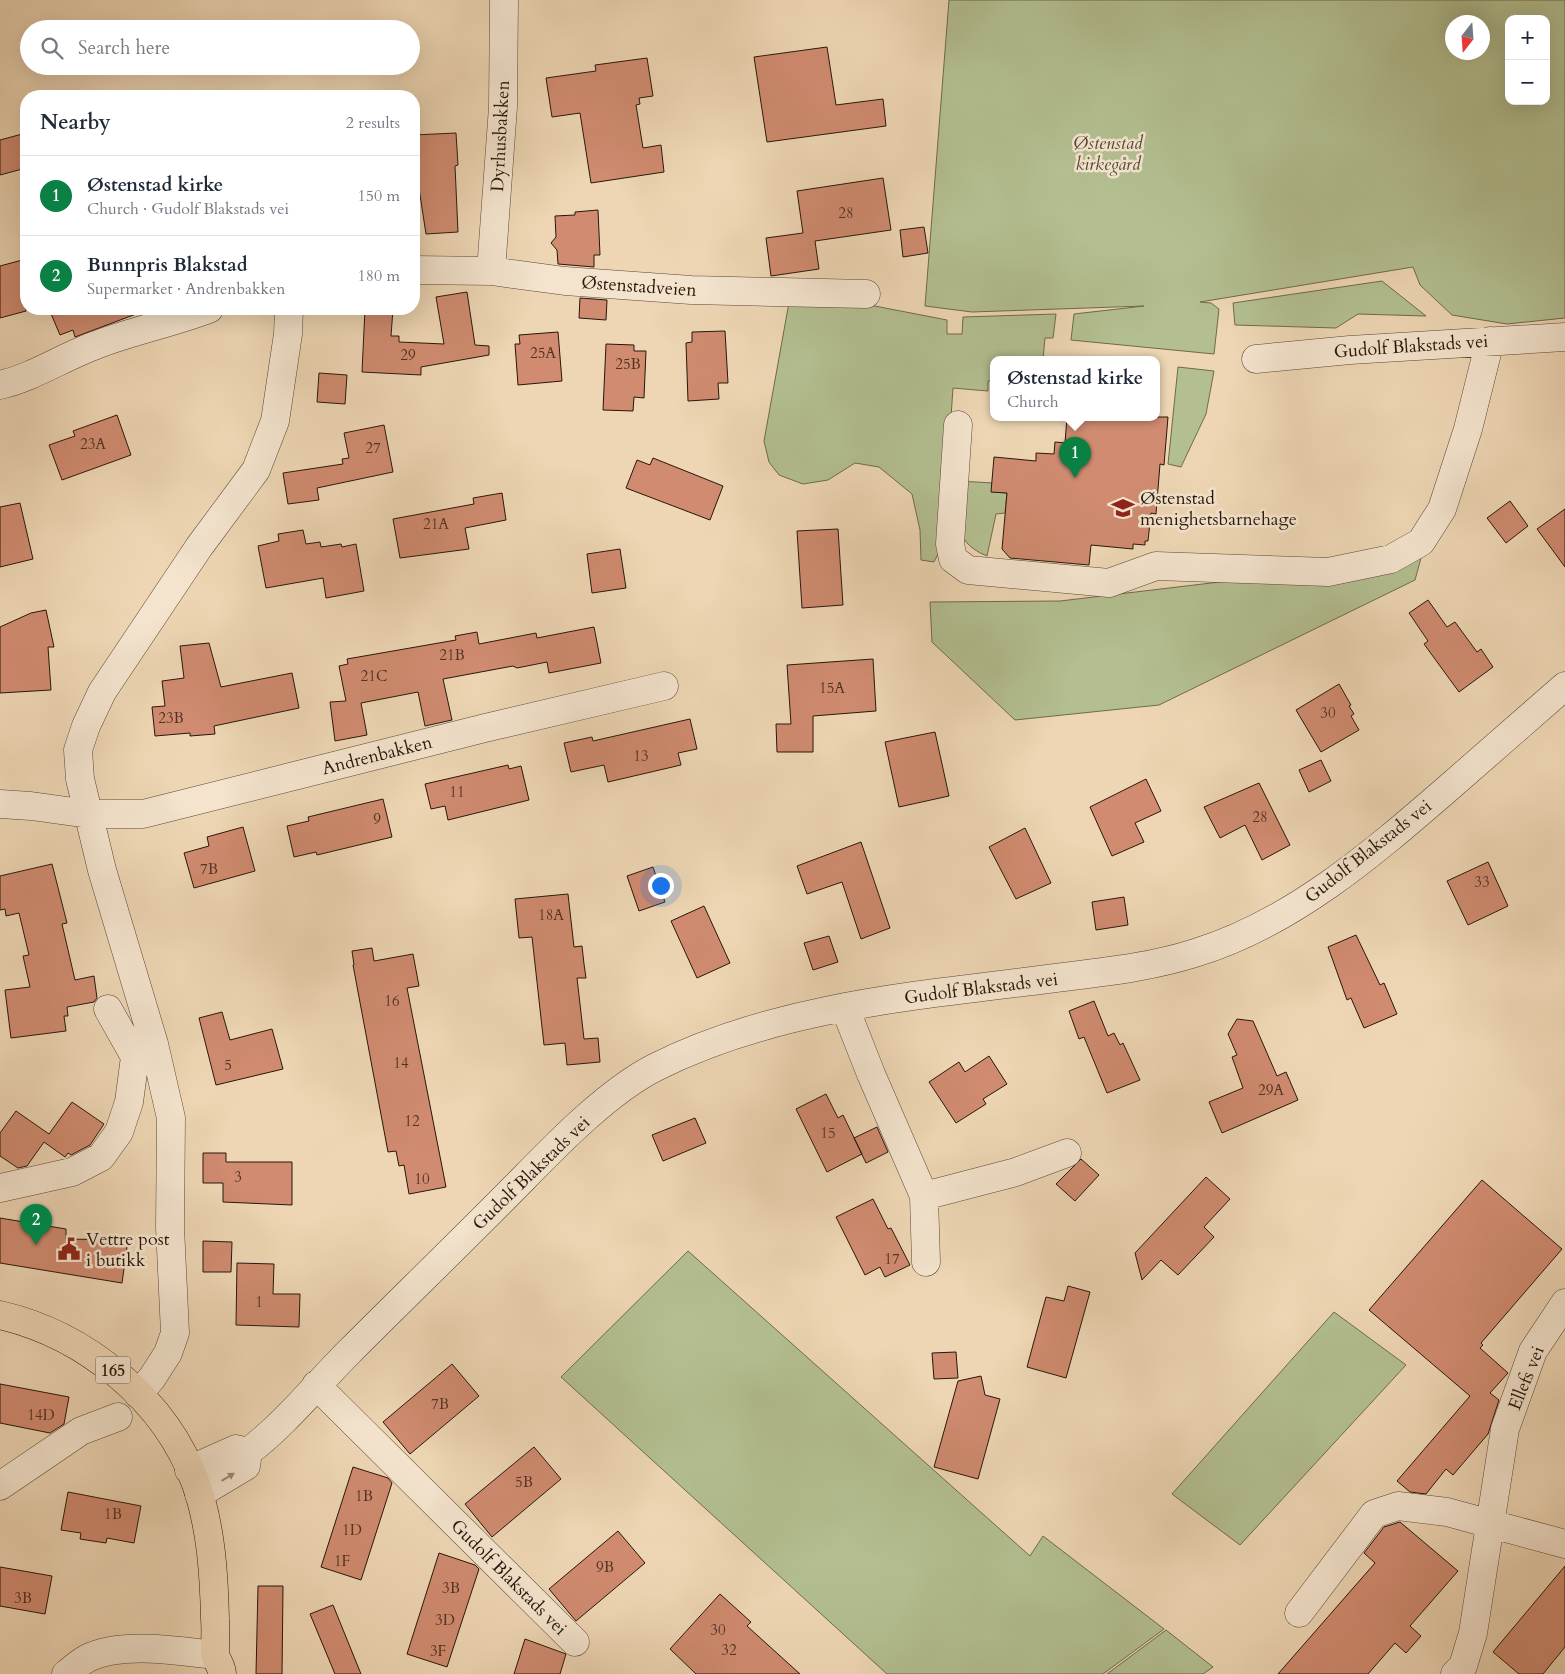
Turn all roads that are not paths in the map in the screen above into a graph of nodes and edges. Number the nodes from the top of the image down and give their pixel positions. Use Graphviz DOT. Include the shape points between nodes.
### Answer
graph roads {
  1 [pos="504,0"];
  2 [pos="420,270"];
  3 [pos="491,271"];
  4 [pos="866,294"];
  5 [pos="193,315"];
  6 [pos="289,315"];
  7 [pos="1565,337"];
  8 [pos="1490,341"];
  9 [pos="1256,358"];
  10 [pos="0,385"];
  11 [pos="958,426"];
  12 [pos="664,686"];
  13 [pos="1565,686"];
  14 [pos="0,804"];
  15 [pos="89,814"];
  16 [pos="845,1008"];
  17 [pos="108,1009"];
  18 [pos="145,1051"];
  19 [pos="1067,1153"];
  20 [pos="0,1188"];
  21 [pos="924,1196"];
  22 [pos="926,1262"];
  23 [pos="1565,1303"];
  24 [pos="0,1315"];
  25 [pos="316,1385"];
  26 [pos="138,1394"];
  27 [pos="118,1417"];
  28 [pos="194,1482"];
  29 [pos="0,1486"];
  30 [pos="1490,1523"];
  31 [pos="1565,1544"];
  32 [pos="1299,1613"];
  33 [pos="575,1642"];
  34 [pos="213,1668"];
  35 [pos="66,1674"];
  36 [pos="1455,1674"];
  1 -- 3 [label="street, Dyrhusbakken" via="503,106"];
  2 -- 3 [label="street, Østenstadveien"];
  3 -- 4 [label="street, Østenstadveien" via="565,281 691,290"];
  5 -- 10 [label="street" via="96,345 15,382"];
  6 -- 15 [label="street" via="275,420 256,470 199,547 102,692 86,726 78,750 80,779"];
  7 -- 8 [label="street, Gudolf Blakstads vei"];
  8 -- 9 [label="street, Gudolf Blakstads vei"];
  8 -- 11 [label="street" via="1468,429 1442,509 1421,542 1391,559 1328,572 1156,566 1109,583 968,570 953,559 950,544"];
  12 -- 15 [label="street, Andrenbakken" via="475,730 174,808 143,814"];
  13 -- 16 [label="street, Gudolf Blakstads vei" via="1353,867 1298,904 1224,943 1150,966"];
  14 -- 15 [label="street, Andrenbakken"];
  15 -- 18 [label="street"];
  16 -- 21 [label="street"];
  16 -- 25 [label="street, Gudolf Blakstads vei" via="708,1045 651,1069 622,1089 557,1144"];
  17 -- 18 [label="street"];
  18 -- 20 [label="street" via="120,1132 101,1157 72,1172"];
  18 -- 26 [label="street" via="171,1118 170,1227 175,1333 168,1353"];
  19 -- 21 [label="street" via="1016,1172"];
  21 -- 22 [label="street"];
  23 -- 30 [label="street, Ellefs vei" via="1533,1352 1506,1429"];
  24 -- 26 [label="main road, 165" via="47,1330 84,1349"];
  25 -- 28 [label="street, Gudolf Blakstads vei" via="248,1452 246,1466"];
  25 -- 33 [label="street, Gudolf Blakstads vei"];
  26 -- 28 [label="main road, 165" via="166,1429"];
  27 -- 29 [label="street" via="81,1431"];
  28 -- 34 [label="main road, 165" via="210,1541 215,1608"];
  30 -- 31 [label="street"];
  30 -- 32 [label="street" via="1447,1512 1398,1506 1374,1514"];
  30 -- 36 [label="street, Ellefs vei" via="1473,1632 1463,1666"];
  34 -- 35 [label="street" via="166,1650 118,1650 88,1658"];
}
